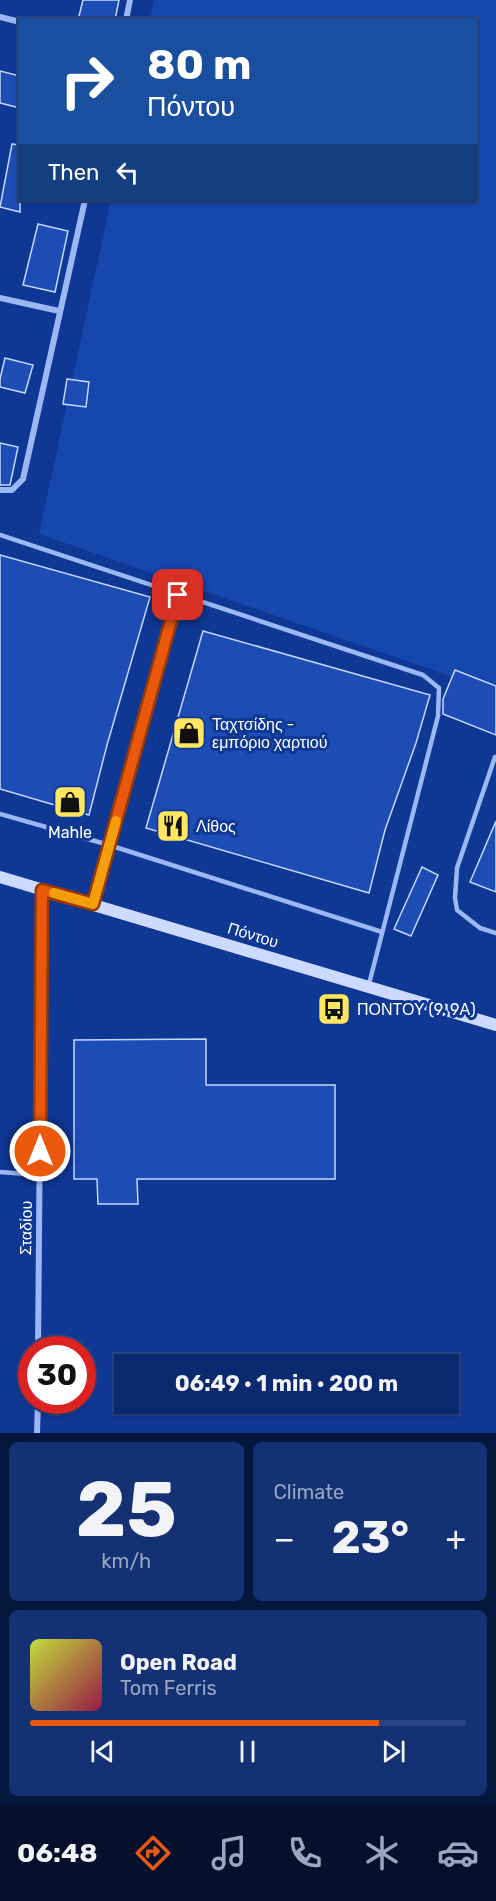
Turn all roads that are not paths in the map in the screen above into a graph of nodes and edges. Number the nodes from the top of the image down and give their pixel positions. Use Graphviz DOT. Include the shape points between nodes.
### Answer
graph roads {
  1 [pos="130,0"];
  2 [pos="0,17"];
  3 [pos="126,18"];
  4 [pos="18,22"];
  5 [pos="85,201"];
  6 [pos="0,298"];
  7 [pos="59,311"];
  8 [pos="0,490"];
  9 [pos="0,535"];
  10 [pos="178,595"];
  11 [pos="495,757"];
  12 [pos="0,814"];
  13 [pos="109,845"];
  14 [pos="0,877"];
  15 [pos="42,890"];
  16 [pos="93,904"];
  17 [pos="382,932"];
  18 [pos="496,933"];
  19 [pos="368,987"];
  20 [pos="496,1025"];
  21 [pos="0,1172"];
  22 [pos="40,1175"];
  23 [pos="38,1336"];
  24 [pos="38,1414"];
  25 [pos="38,1433"];
  1 -- 3 [label="street"];
  2 -- 4 [label="street"];
  5 -- 7 [label="street"];
  6 -- 7 [label="street"];
  7 -- 8 [label="street" via="23,479 12,490"];
  9 -- 10 [label="lane"];
  10 -- 13 [label="lane"];
  10 -- 17 [label="lane" via="423,675 439,688 438,716"];
  11 -- 18 [label="lane" via="457,868 455,898 457,910 480,928"];
  12 -- 13 [label="lane"];
  13 -- 16 [label="lane"];
  13 -- 17 [label="lane"];
  14 -- 15 [label="street, Πόντου"];
  15 -- 16 [label="street, Πόντου"];
  15 -- 22 [label="street, Σταδίου"];
  16 -- 19 [label="street, Πόντου"];
  17 -- 19 [label="lane"];
  19 -- 20 [label="street, Πόντου"];
  21 -- 22 [label="lane"];
  22 -- 23 [label="street, Σταδίου"];
  24 -- 25 [label="street"];
}
